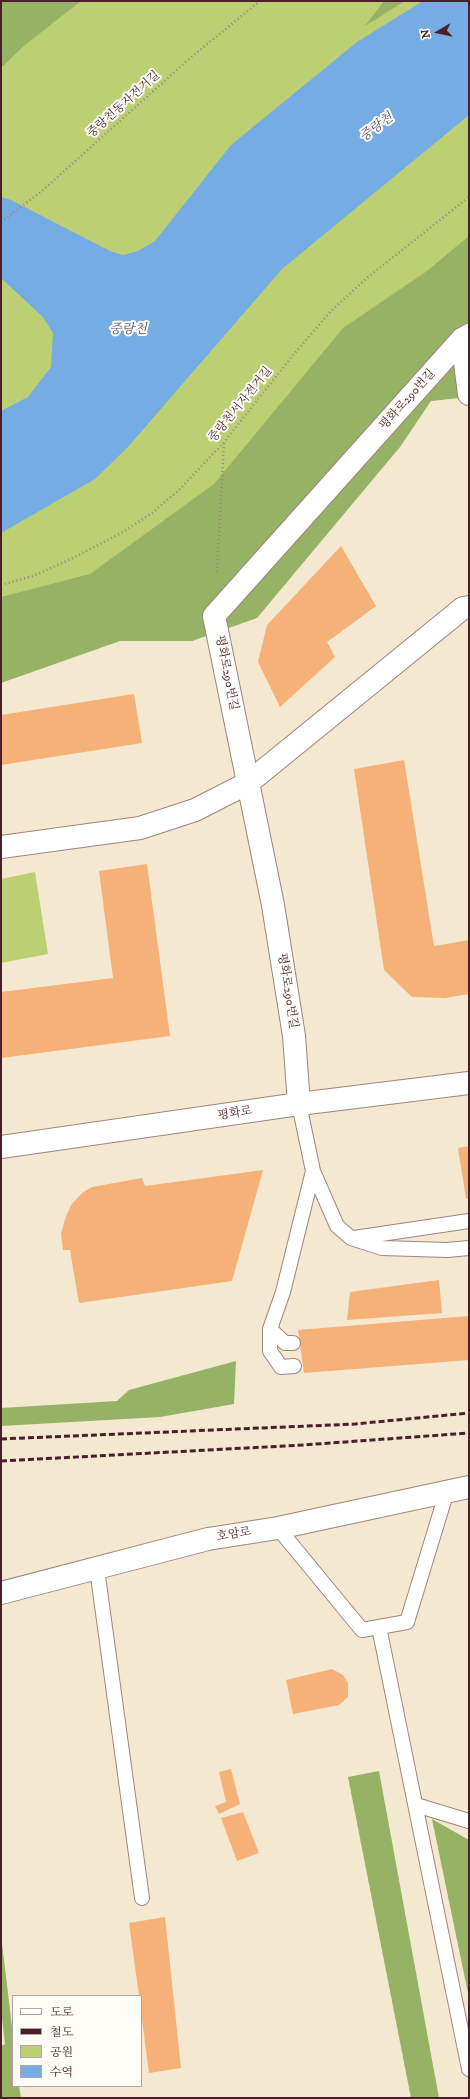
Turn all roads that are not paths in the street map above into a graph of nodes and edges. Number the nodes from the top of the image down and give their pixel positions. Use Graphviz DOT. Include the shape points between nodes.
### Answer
graph roads {
  1 [pos="466,337"];
  2 [pos="469,394"];
  3 [pos="469,607"];
  4 [pos="248,783"];
  5 [pos="1,847"];
  6 [pos="469,1083"];
  7 [pos="299,1104"];
  8 [pos="1,1147"];
  9 [pos="313,1171"];
  10 [pos="469,1221"];
  11 [pos="351,1238"];
  12 [pos="469,1248"];
  13 [pos="270,1329"];
  14 [pos="293,1343"];
  15 [pos="294,1366"];
  16 [pos="469,1487"];
  17 [pos="447,1491"];
  18 [pos="469,1504"];
  19 [pos="278,1528"];
  20 [pos="98,1569"];
  21 [pos="1,1593"];
  22 [pos="378,1627"];
  23 [pos="416,1805"];
  24 [pos="469,1821"];
  25 [pos="142,1898"];
  26 [pos="469,2069"];
  1 -- 2 [label="street"];
  1 -- 4 [label="street, 평화로290번길" via="214,616"];
  3 -- 4 [label="street" via="463,608"];
  4 -- 5 [label="street" via="195,810 140,828"];
  4 -- 7 [label="street, 평화로290번길" via="273,904 294,1036"];
  6 -- 7 [label="street, 평화로"];
  7 -- 8 [label="street, 평화로"];
  7 -- 9 [label="lane"];
  9 -- 11 [label="lane" via="337,1226"];
  9 -- 13 [label="lane" via="283,1292"];
  10 -- 11 [label="lane"];
  11 -- 12 [label="lane" via="382,1248"];
  13 -- 14 [label="lane" via="285,1344"];
  13 -- 15 [label="lane" via="270,1351 281,1367"];
  16 -- 17 [label="street, 호암로"];
  17 -- 18 [label="street"];
  17 -- 19 [label="street, 호암로"];
  17 -- 22 [label="lane" via="407,1622"];
  19 -- 20 [label="street, 호암로" via="208,1539"];
  19 -- 22 [label="lane" via="362,1630"];
  20 -- 21 [label="street, 호암로"];
  20 -- 25 [label="lane"];
  22 -- 23 [label="lane"];
  23 -- 24 [label="lane"];
  23 -- 26 [label="lane"];
}
